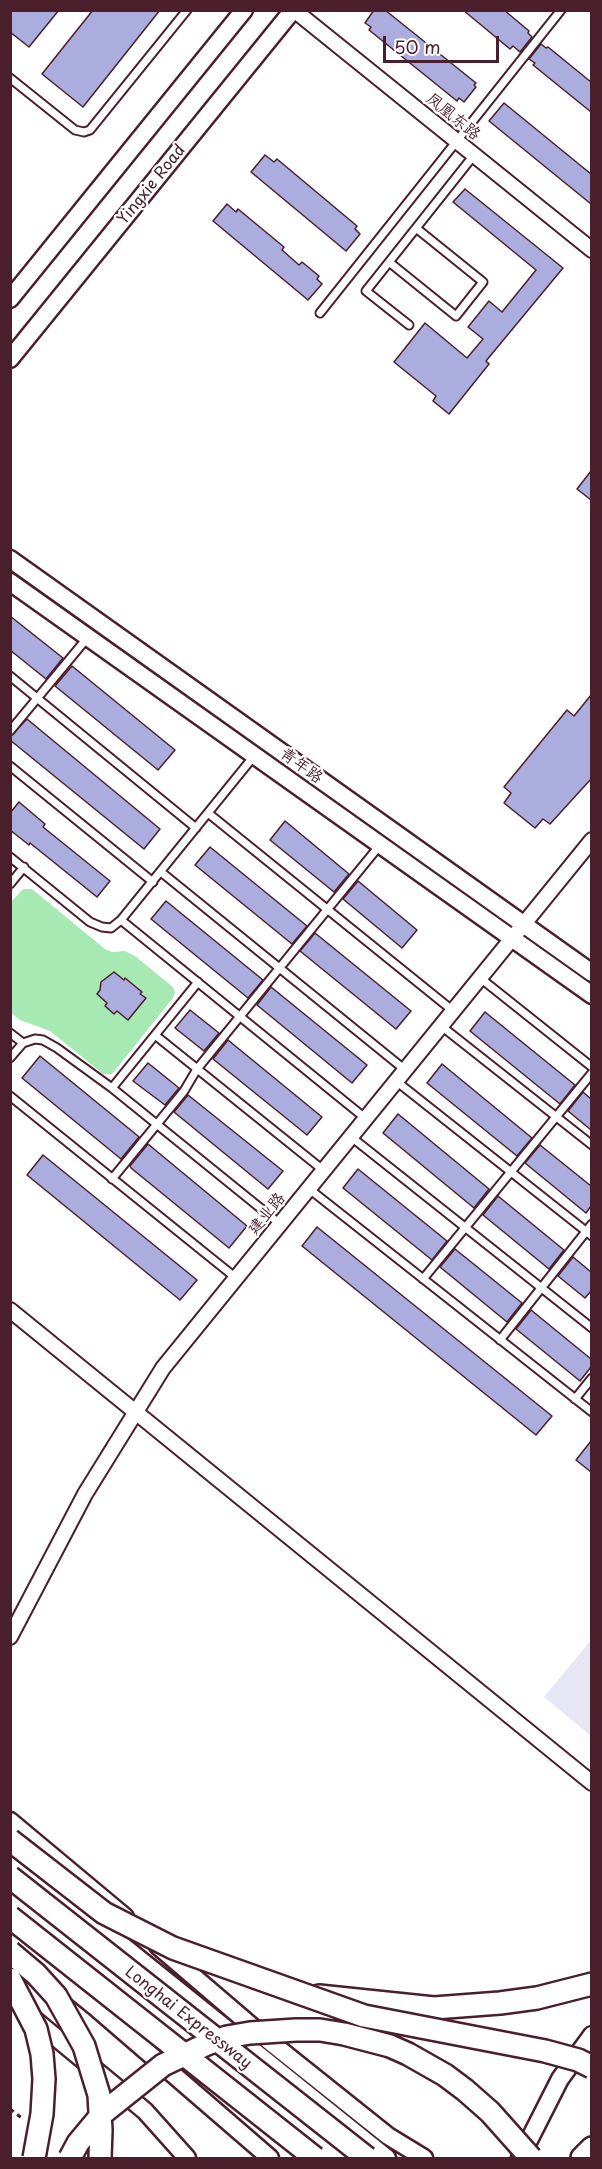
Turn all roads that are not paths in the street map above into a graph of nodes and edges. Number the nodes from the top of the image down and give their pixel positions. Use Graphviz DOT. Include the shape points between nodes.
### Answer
graph roads {
  1 [pos="186,10"];
  2 [pos="244,10"];
  3 [pos="293,10"];
  4 [pos="561,10"];
  5 [pos="10,78"];
  6 [pos="457,141"];
  7 [pos="474,155"];
  8 [pos="416,228"];
  9 [pos="591,250"];
  10 [pos="388,262"];
  11 [pos="10,299"];
  12 [pos="320,313"];
  13 [pos="410,325"];
  14 [pos="10,359"];
  15 [pos="10,559"];
  16 [pos="10,582"];
  17 [pos="88,637"];
  18 [pos="10,676"];
  19 [pos="38,698"];
  20 [pos="10,732"];
  21 [pos="255,755"];
  22 [pos="10,766"];
  23 [pos="208,813"];
  24 [pos="196,828"];
  25 [pos="591,840"];
  26 [pos="380,844"];
  27 [pos="10,857"];
  28 [pos="24,867"];
  29 [pos="161,872"];
  30 [pos="153,882"];
  31 [pos="10,884"];
  32 [pos="327,909"];
  33 [pos="121,920"];
  34 [pos="523,925"];
  35 [pos="511,939"];
  36 [pos="279,968"];
  37 [pos="591,973"];
  38 [pos="479,977"];
  39 [pos="198,982"];
  40 [pos="591,995"];
  41 [pos="452,1010"];
  42 [pos="240,1016"];
  43 [pos="441,1024"];
  44 [pos="10,1033"];
  45 [pos="155,1035"];
  46 [pos="23,1043"];
  47 [pos="10,1058"];
  48 [pos="591,1067"];
  49 [pos="197,1069"];
  50 [pos="591,1073"];
  51 [pos="400,1074"];
  52 [pos="112,1088"];
  53 [pos="10,1096"];
  54 [pos="556,1116"];
  55 [pos="365,1118"];
  56 [pos="157,1125"];
  57 [pos="350,1136"];
  58 [pos="591,1145"];
  59 [pos="323,1170"];
  60 [pos="511,1172"];
  61 [pos="112,1179"];
  62 [pos="308,1188"];
  63 [pos="279,1224"];
  64 [pos="591,1224"];
  65 [pos="465,1227"];
  66 [pos="589,1234"];
  67 [pos="236,1278"];
  68 [pos="423,1279"];
  69 [pos="541,1288"];
  70 [pos="10,1310"];
  71 [pos="591,1328"];
  72 [pos="500,1340"];
  73 [pos="591,1378"];
  74 [pos="575,1399"];
  75 [pos="136,1411"];
  76 [pos="591,1412"];
  77 [pos="11,1634"];
  78 [pos="591,1783"];
  79 [pos="10,1821"];
  80 [pos="10,1840"];
  81 [pos="10,1855"];
  82 [pos="10,1877"];
  83 [pos="10,1917"];
  84 [pos="10,1938"];
  85 [pos="10,1952"];
  86 [pos="10,1979"];
  87 [pos="591,1984"];
  88 [pos="300,1994"];
  89 [pos="10,2001"];
  90 [pos="591,2036"];
  91 [pos="591,2067"];
  92 [pos="591,2148"];
  93 [pos="34,2158"];
  94 [pos="70,2158"];
  95 [pos="100,2158"];
  96 [pos="187,2158"];
  97 [pos="270,2158"];
  98 [pos="315,2158"];
  99 [pos="367,2158"];
  100 [pos="387,2158"];
  101 [pos="424,2158"];
  102 [pos="520,2158"];
  103 [pos="531,2158"];
  104 [pos="582,2158"];
  1 -- 5 [label="lane" via="90,130 75,130"];
  2 -- 11 [label="street"];
  3 -- 6 [label="street, 凤凰东路"];
  3 -- 14 [label="street, Yingxie Road"];
  4 -- 6 [label="lane"];
  6 -- 7 [label="street, 凤凰东路"];
  6 -- 12 [label="lane"];
  7 -- 8 [label="lane"];
  7 -- 9 [label="street, 凤凰东路"];
  8 -- 10 [label="lane"];
  8 -- 10 [label="lane" via="483,282 470,299 456,316"];
  10 -- 13 [label="lane" via="366,291"];
  15 -- 34 [label="street, 青年路"];
  16 -- 17 [label="street, 青年路"];
  17 -- 19 [label="lane"];
  17 -- 21 [label="street, 青年路"];
  18 -- 19 [label="lane"];
  19 -- 20 [label="lane"];
  19 -- 24 [label="lane"];
  21 -- 23 [label="lane"];
  21 -- 26 [label="street, 青年路"];
  22 -- 30 [label="lane"];
  23 -- 24 [label="lane"];
  23 -- 32 [label="lane"];
  24 -- 29 [label="lane"];
  25 -- 34 [label="street, 建业路"];
  26 -- 32 [label="lane"];
  26 -- 35 [label="street, 青年路"];
  27 -- 28 [label="lane"];
  28 -- 31 [label="lane"];
  28 -- 33 [label="lane" via="90,922 111,928"];
  29 -- 30 [label="lane"];
  29 -- 36 [label="lane"];
  30 -- 33 [label="lane"];
  32 -- 36 [label="lane"];
  32 -- 41 [label="lane"];
  33 -- 39 [label="lane"];
  34 -- 35 [label="street, 建业路"];
  34 -- 37 [label="street, 青年路"];
  35 -- 38 [label="street, 建业路"];
  35 -- 40 [label="street, 青年路"];
  36 -- 42 [label="lane"];
  36 -- 51 [label="lane"];
  38 -- 41 [label="street, 建业路"];
  38 -- 48 [label="lane"];
  39 -- 42 [label="lane"];
  39 -- 45 [label="lane"];
  41 -- 43 [label="street, 建业路"];
  42 -- 49 [label="lane"];
  42 -- 55 [label="lane"];
  43 -- 51 [label="street, 建业路"];
  43 -- 54 [label="lane"];
  44 -- 46 [label="lane"];
  45 -- 49 [label="lane"];
  45 -- 52 [label="lane"];
  46 -- 47 [label="lane"];
  46 -- 52 [label="lane" via="43,1040"];
  49 -- 56 [label="lane"];
  49 -- 59 [label="lane"];
  50 -- 54 [label="lane"];
  51 -- 55 [label="street, 建业路"];
  51 -- 60 [label="lane"];
  52 -- 56 [label="lane"];
  53 -- 61 [label="lane"];
  54 -- 58 [label="lane"];
  54 -- 60 [label="lane"];
  55 -- 57 [label="street, 建业路"];
  56 -- 61 [label="lane"];
  56 -- 63 [label="lane"];
  57 -- 59 [label="street, 建业路"];
  57 -- 65 [label="lane"];
  59 -- 62 [label="street, 建业路"];
  60 -- 65 [label="lane"];
  60 -- 66 [label="lane"];
  61 -- 67 [label="lane"];
  62 -- 63 [label="street, 建业路"];
  62 -- 68 [label="lane"];
  63 -- 67 [label="street, 建业路"];
  64 -- 66 [label="lane"];
  65 -- 68 [label="lane"];
  65 -- 69 [label="lane"];
  66 -- 69 [label="lane"];
  67 -- 75 [label="street, 建业路" via="163,1368"];
  68 -- 72 [label="lane"];
  69 -- 71 [label="lane"];
  69 -- 72 [label="lane"];
  70 -- 75 [label="street"];
  72 -- 74 [label="lane"];
  73 -- 74 [label="lane"];
  74 -- 76 [label="lane"];
  75 -- 77 [label="street, 建业路" via="85,1494"];
  75 -- 78 [label="street"];
  79 -- 101 [label="street" via="269,2041 388,2136"];
  80 -- 88 [label="highway, bridge" via="82,1897 127,1926 173,1948"];
  81 -- 100 [label="street"];
  82 -- 99 [label="highway, Longhai Expressway, bridge"];
  83 -- 98 [label="highway, Longhai Expressway, bridge"];
  84 -- 97 [label="street"];
  85 -- 95 [label="highway, bridge" via="56,1996 84,2046 99,2095"];
  86 -- 93 [label="highway, bridge" via="36,2029 42,2054 42,2114"];
  87 -- 88 [label="highway, bridge" via="537,1998 434,2008"];
  88 -- 91 [label="highway, bridge" via="363,2016 545,2051"];
  89 -- 96 [label="street" via="145,2111"];
  90 -- 102 [label="street" via="560,2079"];
  92 -- 104 [label="highway"];
  94 -- 103 [label="highway, bridge" via="103,2113 164,2065 227,2037 320,2030 390,2046 445,2075 512,2135"];
}
